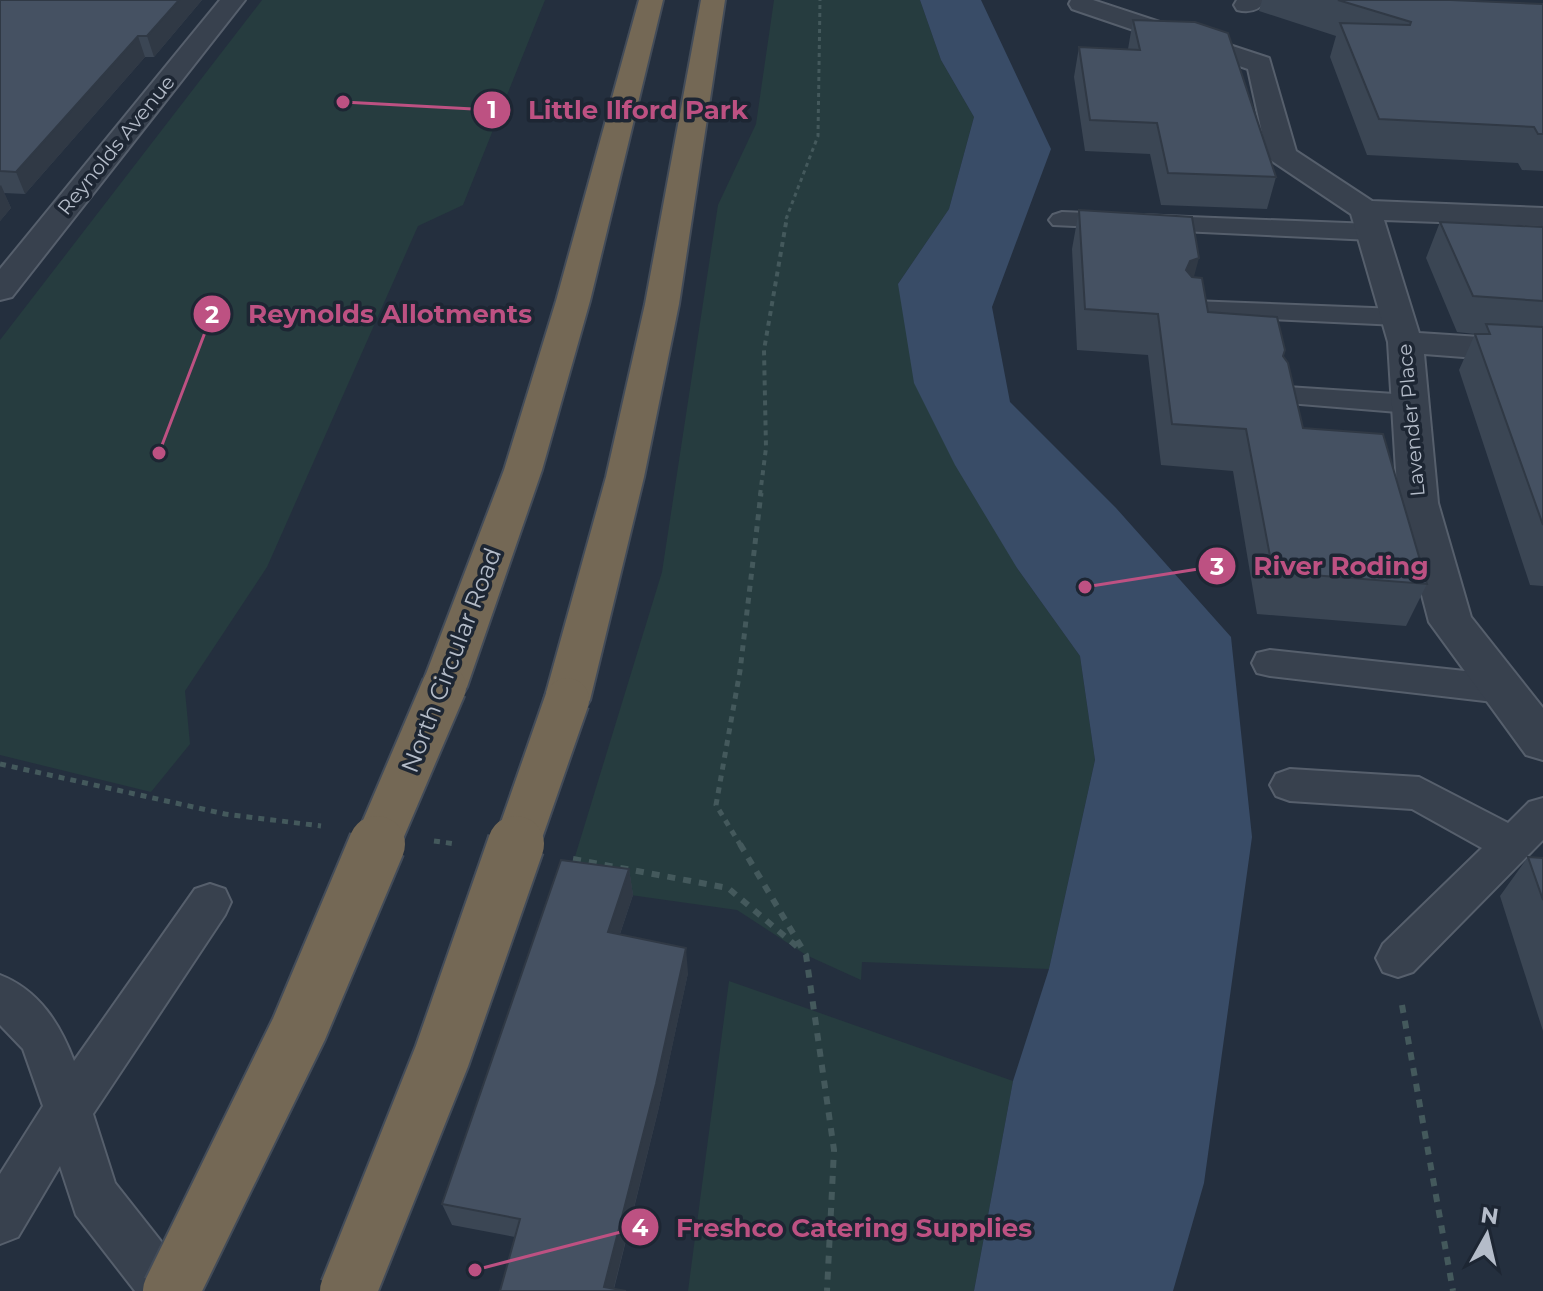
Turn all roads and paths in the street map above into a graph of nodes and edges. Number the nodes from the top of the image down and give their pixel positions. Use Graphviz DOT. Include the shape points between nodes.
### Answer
graph roads {
  1 [pos="233,0"];
  2 [pos="651,0"];
  3 [pos="713,0"];
  4 [pos="820,0"];
  5 [pos="1081,4"];
  6 [pos="1543,217"];
  7 [pos="1062,220"];
  8 [pos="1368,221"];
  9 [pos="0,290"];
  10 [pos="1192,309"];
  11 [pos="1401,329"];
  12 [pos="1543,352"];
  13 [pos="1287,396"];
  14 [pos="1410,404"];
  15 [pos="1270,663"];
  16 [pos="1502,689"];
  17 [pos="1543,742"];
  18 [pos="1290,785"];
  19 [pos="1543,814"];
  20 [pos="1512,845"];
  21 [pos="210,902"];
  22 [pos="1398,958"];
  23 [pos="0,995"];
  24 [pos="68,1110"];
  25 [pos="0,1219"];
  26 [pos="169,1291"];
  27 [pos="348,1291"];
  28 [pos="827,1291"];
  29 [pos="1453,1291"];
  1 -- 9 [label="street, Reynolds Avenue"];
  2 -- 26 [label="highway, North Circular Road, bridge" via="527,456 444,687 299,1029"];
  3 -- 27 [label="highway, bridge" via="659,318 625,477 567,700 442,1056"];
  4 -- 28 [label="path" via="818,136 784,224 766,336 766,448 740,671 716,805 806,955 834,1150"];
  5 -- 8 [label="street" via="1260,64 1282,155"];
  6 -- 8 [label="street"];
  7 -- 8 [label="lane"];
  8 -- 11 [label="street, Lavender Place"];
  10 -- 11 [label="lane"];
  11 -- 12 [label="street"];
  11 -- 14 [label="street, Lavender Place"];
  13 -- 14 [label="lane"];
  14 -- 16 [label="street, Lavender Place" via="1418,503 1451,622"];
  15 -- 16 [label="lane"];
  16 -- 17 [label="street, Lavender Place"];
  18 -- 20 [label="lane" via="1419,793"];
  19 -- 20 [label="lane"];
  20 -- 22 [label="lane"];
  21 -- 24 [label="lane"];
  22 -- 29 [label="path" via="1406,1039"];
  23 -- 24 [label="lane" via="42,1036"];
  24 -- 25 [label="lane"];
  24 -- 26 [label="lane" via="94,1197"];
}
